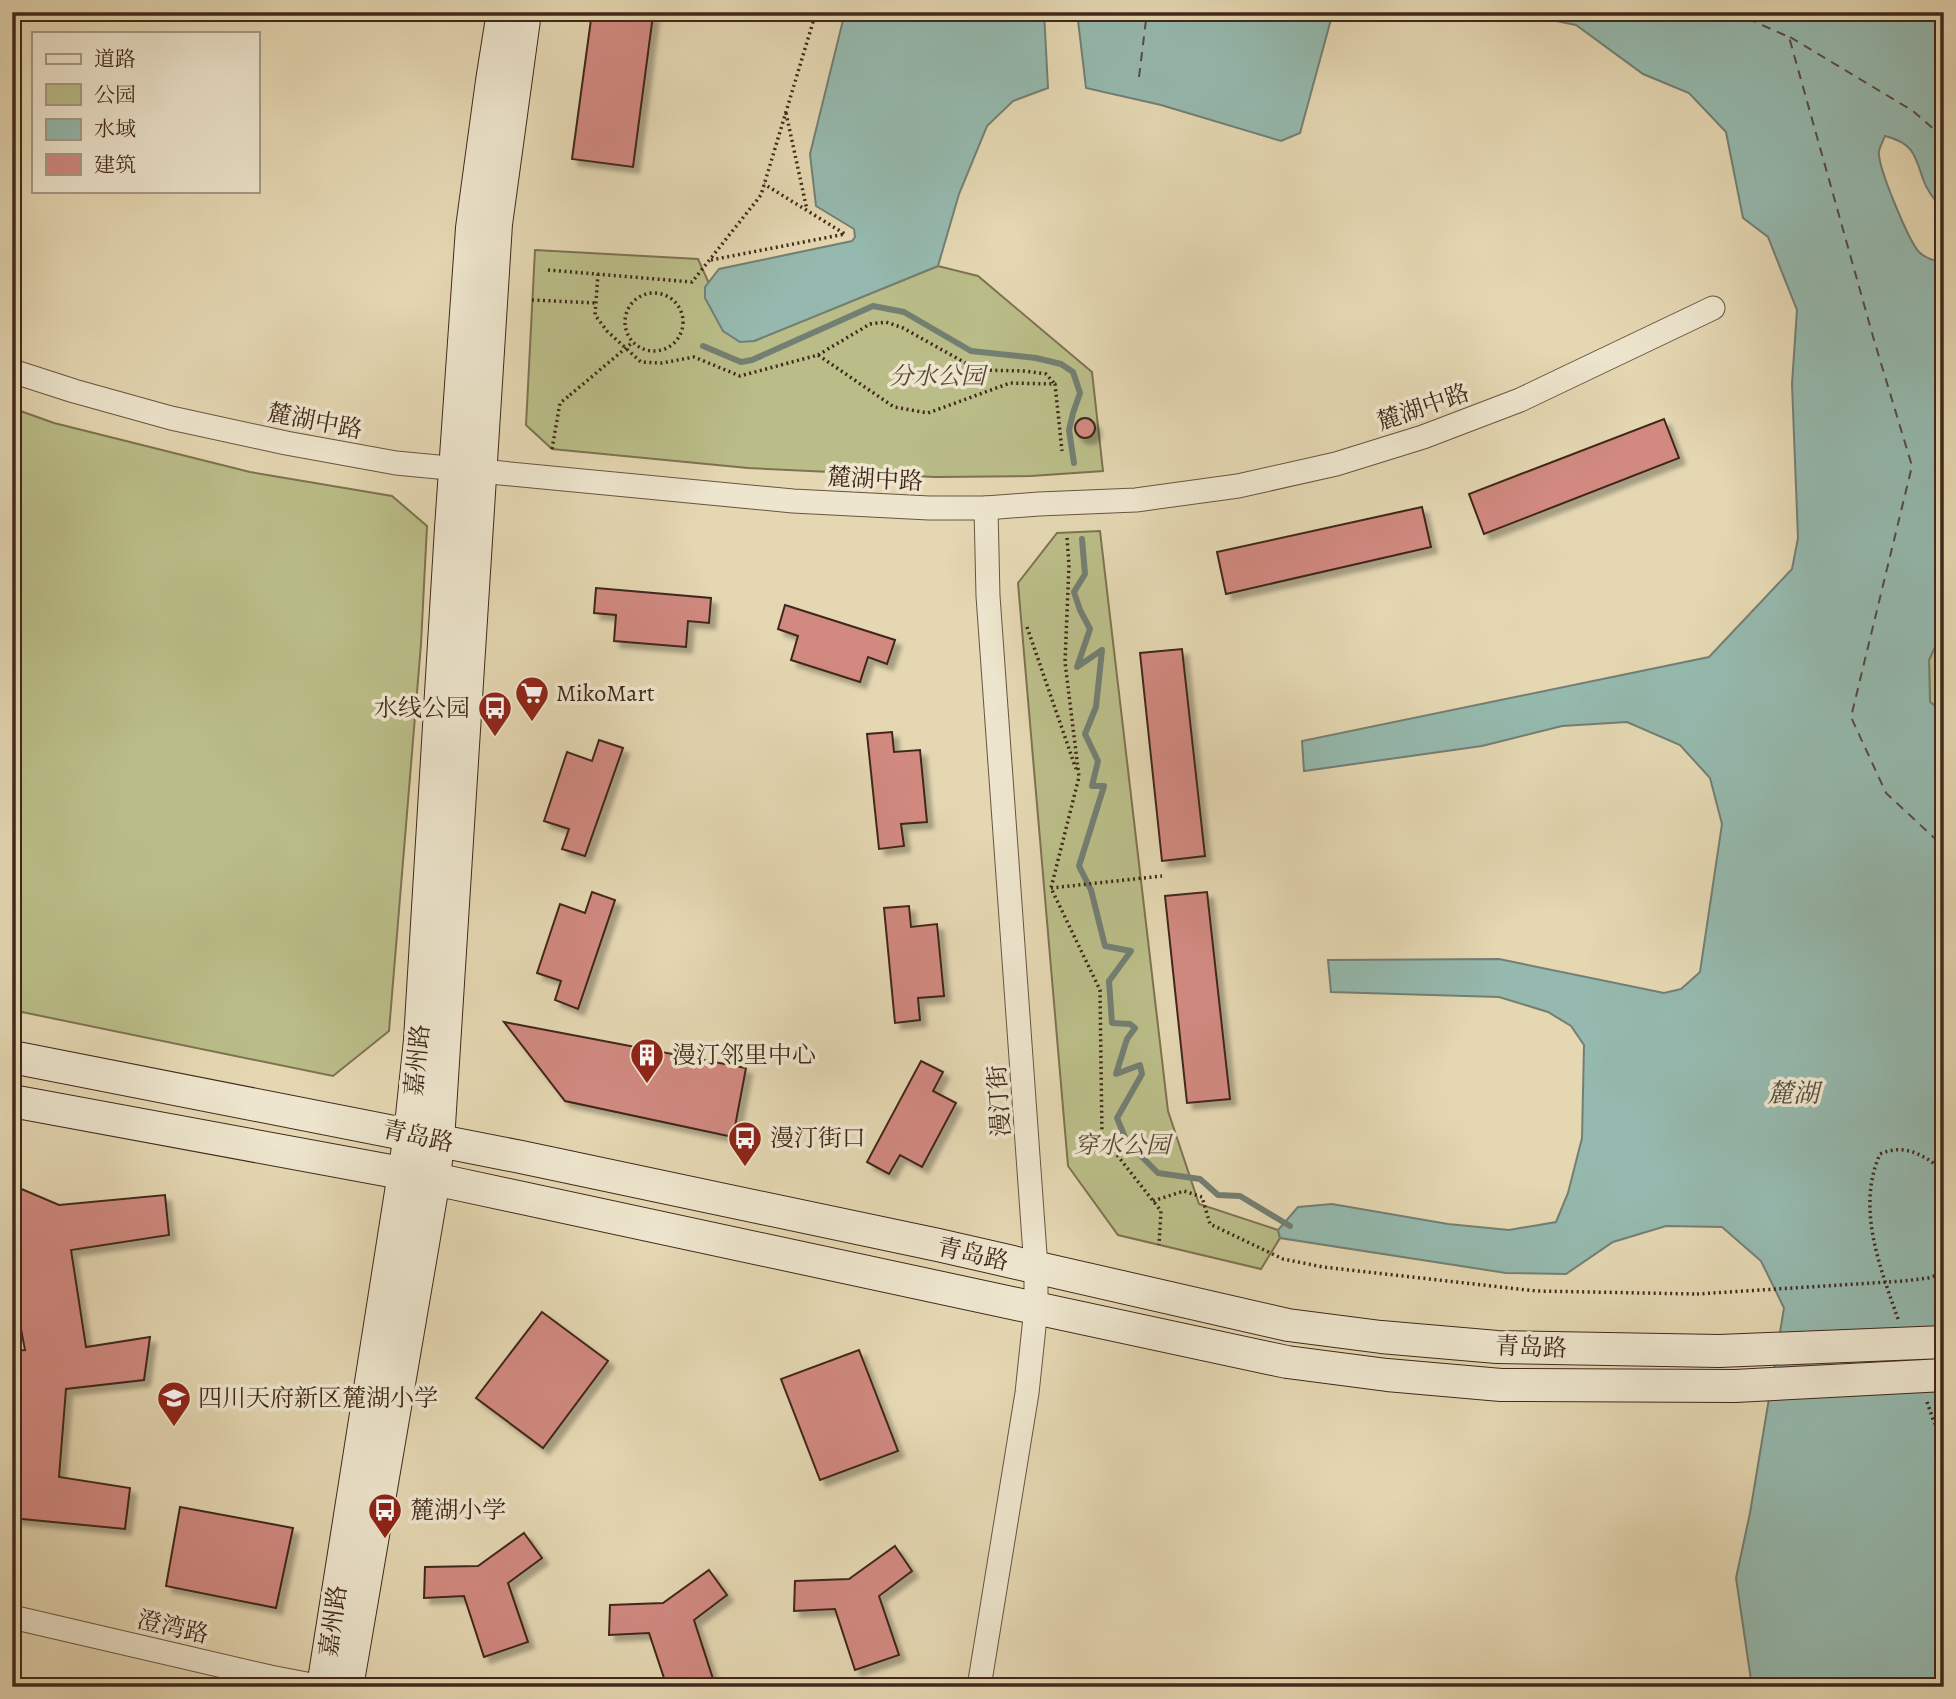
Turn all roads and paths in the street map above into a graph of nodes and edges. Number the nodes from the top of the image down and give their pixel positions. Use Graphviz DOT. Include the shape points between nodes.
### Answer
graph roads {
  1 [pos="503,12"];
  2 [pos="525,12"];
  3 [pos="816,12"];
  4 [pos="786,111"];
  5 [pos="764,184"];
  6 [pos="807,210"];
  7 [pos="709,261"];
  8 [pos="548,270"];
  9 [pos="598,274"];
  10 [pos="532,300"];
  11 [pos="596,303"];
  12 [pos="1713,309"];
  13 [pos="633,342"];
  14 [pos="818,355"];
  15 [pos="12,371"];
  16 [pos="1055,384"];
  17 [pos="552,449"];
  18 [pos="1062,451"];
  19 [pos="468,471"];
  20 [pos="986,508"];
  21 [pos="1067,538"];
  22 [pos="1027,627"];
  23 [pos="1079,777"];
  24 [pos="1162,876"];
  25 [pos="1051,888"];
  26 [pos="12,1057"];
  27 [pos="12,1101"];
  28 [pos="424,1138"];
  29 [pos="1944,1172"];
  30 [pos="419,1177"];
  31 [pos="1153,1201"];
  32 [pos="1159,1245"];
  33 [pos="1036,1268"];
  34 [pos="1944,1273"];
  35 [pos="1036,1308"];
  36 [pos="1902,1331"];
  37 [pos="1944,1342"];
  38 [pos="1934,1386"];
  39 [pos="1944,1438"];
  40 [pos="12,1617"];
  41 [pos="322,1687"];
  42 [pos="347,1687"];
  43 [pos="979,1687"];
  1 -- 19 [label="main road" via="472,228"];
  2 -- 19 [label="main road"];
  3 -- 4 [label="path"];
  4 -- 5 [label="path"];
  4 -- 6 [label="path"];
  5 -- 6 [label="path"];
  5 -- 7 [label="path" via="761,195"];
  6 -- 7 [label="path" via="845,234"];
  7 -- 9 [label="path" via="692,282"];
  8 -- 9 [label="path"];
  9 -- 11 [label="path"];
  10 -- 11 [label="path"];
  11 -- 14 [label="path" via="595,315 607,331 641,362 694,357 740,376"];
  12 -- 20 [label="street, 麓湖中路" via="1520,400 1336,464 1238,486 1136,500"];
  13 -- 13 [label="path" via="624,324 629,305 644,294 671,297 684,322 677,340 660,351"];
  13 -- 17 [label="path, bridge" via="560,403"];
  14 -- 16 [label="path" via="894,407 928,413 1010,383"];
  14 -- 16 [label="path" via="870,324 886,322 978,370 1025,370 1046,374"];
  15 -- 19 [label="street, 麓湖中路" via="171,418 396,463"];
  16 -- 18 [label="path"];
  19 -- 20 [label="street, 麓湖中路" via="793,501"];
  19 -- 28 [label="main road, 嘉州路"];
  20 -- 33 [label="street, 漫汀街" via="989,610"];
  21 -- 23 [label="path" via="1065,662"];
  22 -- 23 [label="path"];
  23 -- 25 [label="path"];
  24 -- 25 [label="path"];
  25 -- 31 [label="path" via="1100,990 1102,1136"];
  26 -- 28 [label="main road, 青岛路"];
  27 -- 30 [label="main road, 青岛路"];
  28 -- 30 [label="main road, 嘉州路"];
  28 -- 33 [label="main road, 青岛路"];
  29 -- 36 [label="path" via="1913,1152 1893,1148 1880,1154 1874,1168 1869,1194 1879,1266"];
  30 -- 35 [label="main road, 青岛路"];
  30 -- 41 [label="main road, 嘉州路"];
  30 -- 42 [label="main road, 嘉州路"];
  31 -- 32 [label="path" via="1161,1210"];
  31 -- 34 [label="path, bridge" via="1184,1191 1202,1197 1210,1224 1283,1259 1322,1268 1536,1290 1697,1294 1904,1281"];
  33 -- 35 [label="street, 漫汀街"];
  33 -- 37 [label="main road, 青岛路, bridge" via="1288,1325 1497,1347 1719,1351"];
  35 -- 38 [label="main road, 青岛路, bridge" via="1287,1362 1501,1385"];
  35 -- 43 [label="street, 漫汀街" via="1027,1393"];
  38 -- 39 [label="path" via="1934,1422"];
  40 -- 41 [label="street, 澄湾路"];
}
